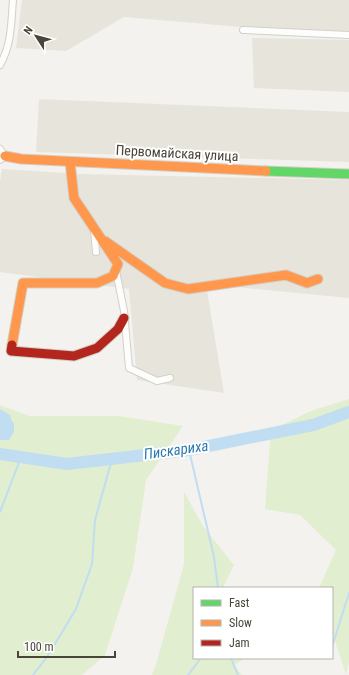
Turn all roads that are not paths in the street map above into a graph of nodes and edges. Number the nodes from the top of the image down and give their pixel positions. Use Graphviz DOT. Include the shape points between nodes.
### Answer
graph roads {
  1 [pos="13,0"];
  2 [pos="243,30"];
  3 [pos="349,35"];
  4 [pos="0,65"];
  5 [pos="2,155"];
  6 [pos="70,162"];
  7 [pos="349,174"];
  8 [pos="94,227"];
  9 [pos="101,238"];
  10 [pos="96,252"];
  11 [pos="116,269"];
  12 [pos="318,278"];
  13 [pos="124,318"];
  14 [pos="170,378"];
  1 -- 4 [label="street" via="11,36"];
  2 -- 3 [label="street"];
  5 -- 6 [label="street, Первомайская улица" via="21,159"];
  6 -- 7 [label="street, Первомайская улица"];
  6 -- 8 [label="street" via="74,198"];
  8 -- 9 [label="street"];
  8 -- 10 [label="street"];
  9 -- 11 [label="street" via="118,264"];
  9 -- 12 [label="street" via="165,284 188,289 286,275 307,283"];
  11 -- 13 [label="street"];
  11 -- 13 [label="street" via="113,276 97,283 23,283 11,351 74,356 97,348 118,329"];
  13 -- 14 [label="street" via="129,368 157,381"];
}
